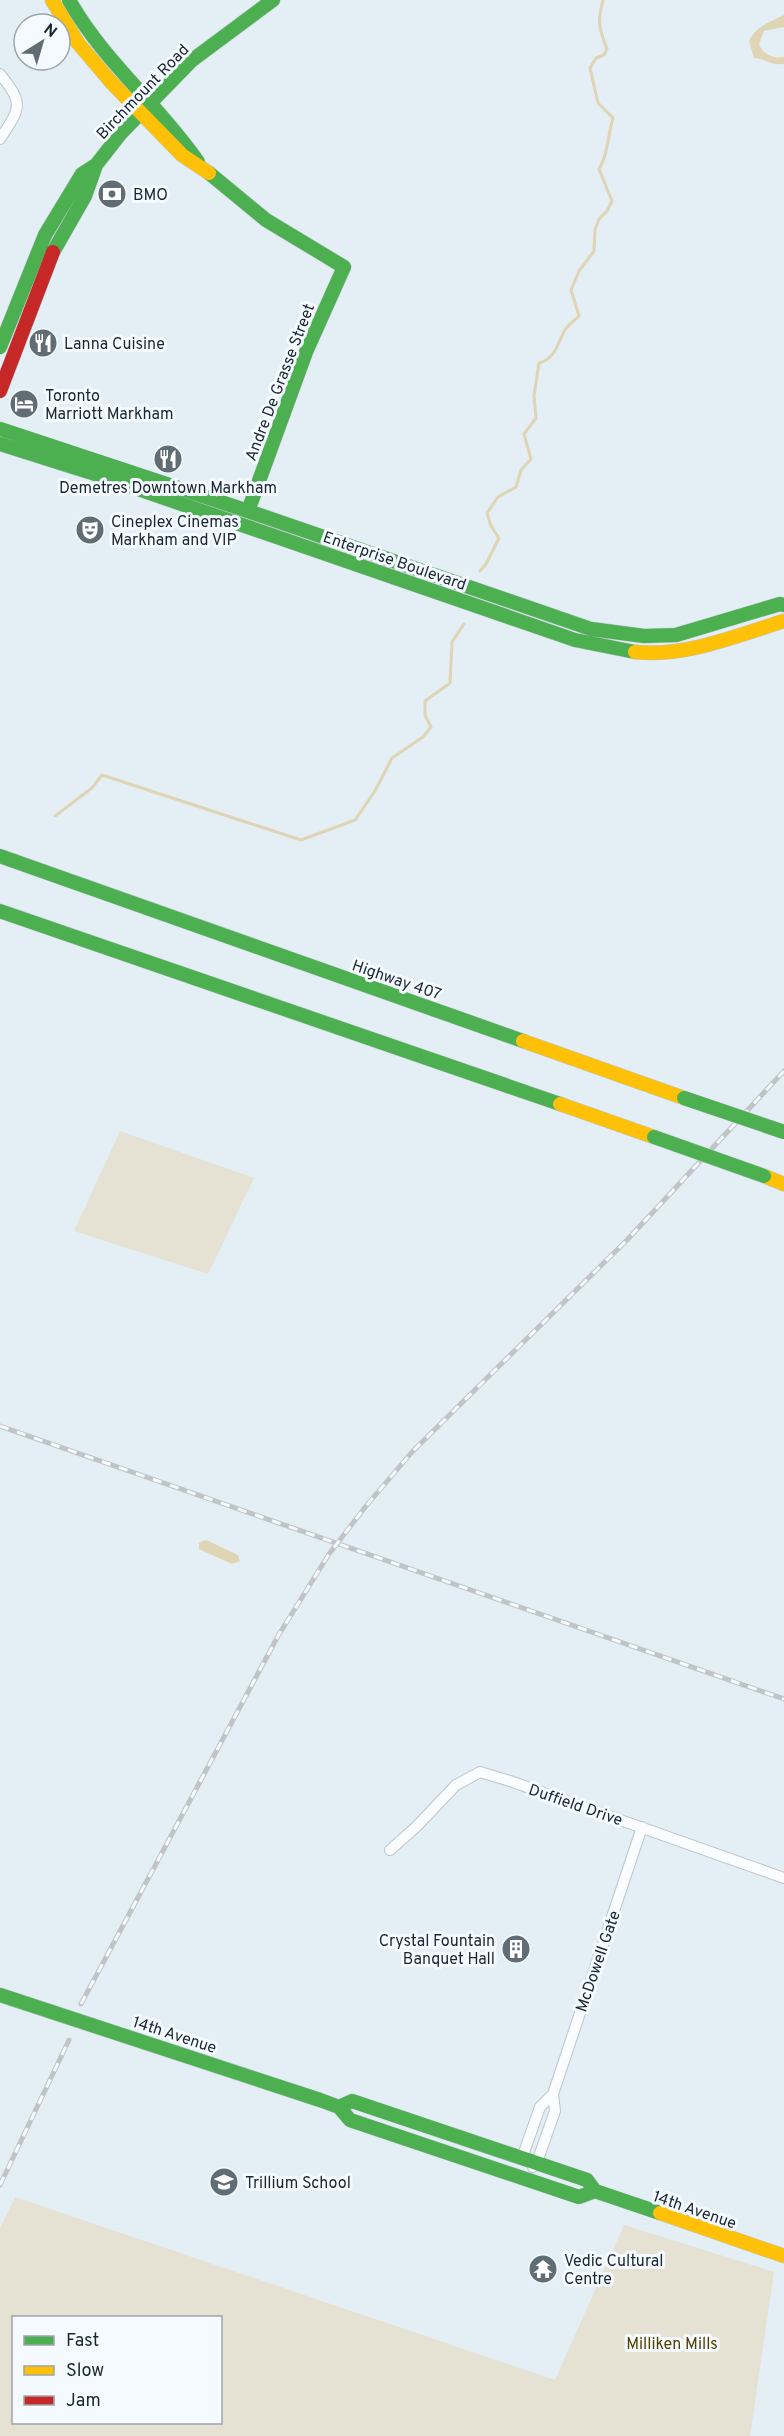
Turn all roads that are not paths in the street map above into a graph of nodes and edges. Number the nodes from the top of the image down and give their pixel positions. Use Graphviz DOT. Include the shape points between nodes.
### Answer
graph roads {
  1 [pos="52,0"];
  2 [pos="69,0"];
  3 [pos="273,0"];
  4 [pos="0,74"];
  5 [pos="146,107"];
  6 [pos="0,139"];
  7 [pos="96,165"];
  8 [pos="0,347"];
  9 [pos="0,391"];
  10 [pos="0,429"];
  11 [pos="0,444"];
  12 [pos="248,511"];
  13 [pos="243,525"];
  14 [pos="784,605"];
  15 [pos="784,621"];
  16 [pos="0,856"];
  17 [pos="0,911"];
  18 [pos="784,1132"];
  19 [pos="784,1184"];
  20 [pos="642,1827"];
  21 [pos="390,1850"];
  22 [pos="784,1878"];
  23 [pos="0,1995"];
  24 [pos="553,2094"];
  25 [pos="339,2107"];
  26 [pos="522,2158"];
  27 [pos="537,2163"];
  28 [pos="524,2178"];
  29 [pos="595,2191"];
  30 [pos="784,2256"];
  1 -- 5 [label="main road" via="83,51"];
  2 -- 5 [label="main road" via="99,47"];
  3 -- 5 [label="main road, Birchmount Road" via="191,61"];
  4 -- 6 [label="street" via="17,95 17,111"];
  5 -- 7 [label="main road, Birchmount Road"];
  5 -- 12 [label="main road, Andre De Grasse Street" via="188,147 198,164 256,213 344,267 306,352"];
  7 -- 8 [label="main road, Birchmount Road" via="82,174 45,235"];
  7 -- 9 [label="main road, Birchmount Road" via="94,179 58,241 34,297"];
  10 -- 12 [label="main road, Enterprise Boulevard"];
  11 -- 13 [label="main road, Enterprise Boulevard"];
  12 -- 13 [label="street"];
  12 -- 14 [label="main road, Enterprise Boulevard" via="591,629 644,636 676,635"];
  13 -- 15 [label="main road, Enterprise Boulevard" via="575,640 614,649 656,653 710,645"];
  16 -- 18 [label="main road, Highway 407, bridge"];
  17 -- 19 [label="main road, bridge"];
  20 -- 21 [label="street, Duffield Drive" via="480,1772 456,1785"];
  20 -- 22 [label="street, Duffield Drive"];
  20 -- 24 [label="street, McDowell Gate"];
  23 -- 25 [label="main road, 14th Avenue"];
  24 -- 26 [label="street, McDowell Gate" via="540,2107"];
  24 -- 27 [label="street, McDowell Gate" via="555,2111"];
  25 -- 26 [label="main road, 14th Avenue" via="352,2101"];
  25 -- 28 [label="main road, 14th Avenue" via="350,2120"];
  26 -- 27 [label="main road, 14th Avenue"];
  27 -- 28 [label="street, McDowell Gate"];
  27 -- 29 [label="main road, 14th Avenue" via="587,2180"];
  28 -- 29 [label="main road, 14th Avenue" via="579,2197"];
  29 -- 30 [label="main road, 14th Avenue"];
}
